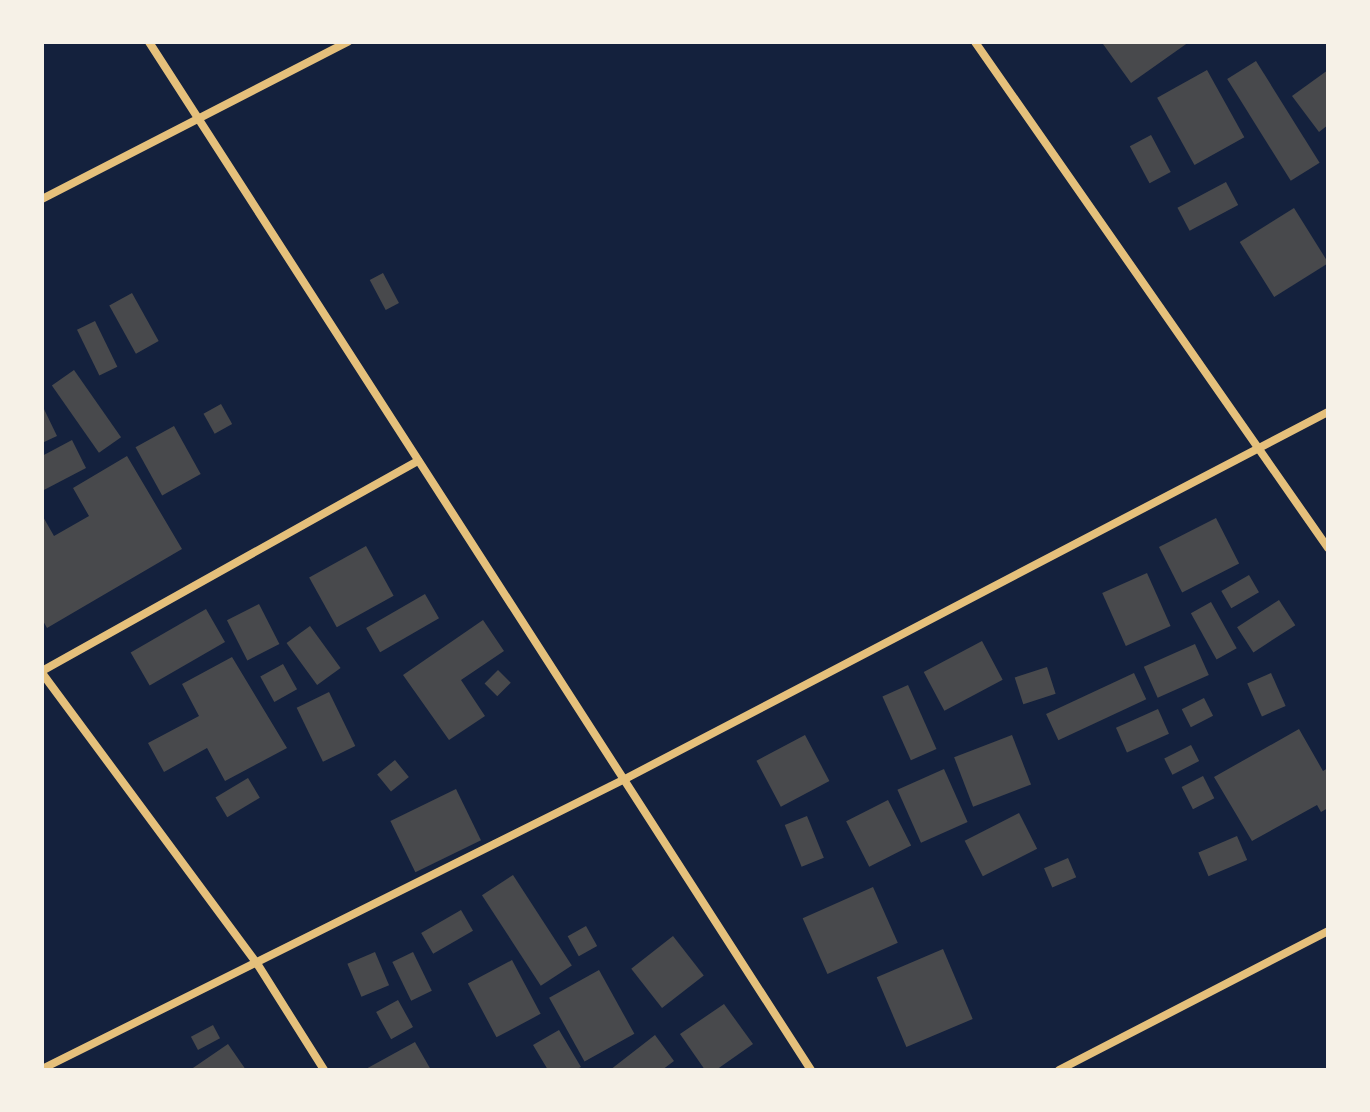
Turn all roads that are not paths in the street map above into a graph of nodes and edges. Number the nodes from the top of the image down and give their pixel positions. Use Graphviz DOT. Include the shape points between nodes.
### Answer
graph roads {
  1 [pos="149,42"];
  2 [pos="348,42"];
  3 [pos="975,42"];
  4 [pos="199,118"];
  5 [pos="42,199"];
  6 [pos="1328,412"];
  7 [pos="1256,449"];
  8 [pos="418,461"];
  9 [pos="1328,548"];
  10 [pos="42,672"];
  11 [pos="625,779"];
  12 [pos="1328,931"];
  13 [pos="258,965"];
  14 [pos="42,1069"];
  15 [pos="324,1070"];
  16 [pos="811,1070"];
  17 [pos="1059,1070"];
  1 -- 4 [label="street"];
  2 -- 4 [label="street"];
  3 -- 7 [label="street"];
  4 -- 5 [label="street"];
  4 -- 8 [label="street"];
  6 -- 7 [label="street"];
  7 -- 9 [label="street"];
  7 -- 11 [label="street"];
  8 -- 10 [label="street"];
  8 -- 11 [label="street"];
  10 -- 13 [label="street"];
  11 -- 13 [label="street"];
  11 -- 16 [label="street"];
  12 -- 17 [label="street"];
  13 -- 14 [label="street"];
  13 -- 15 [label="street"];
}
